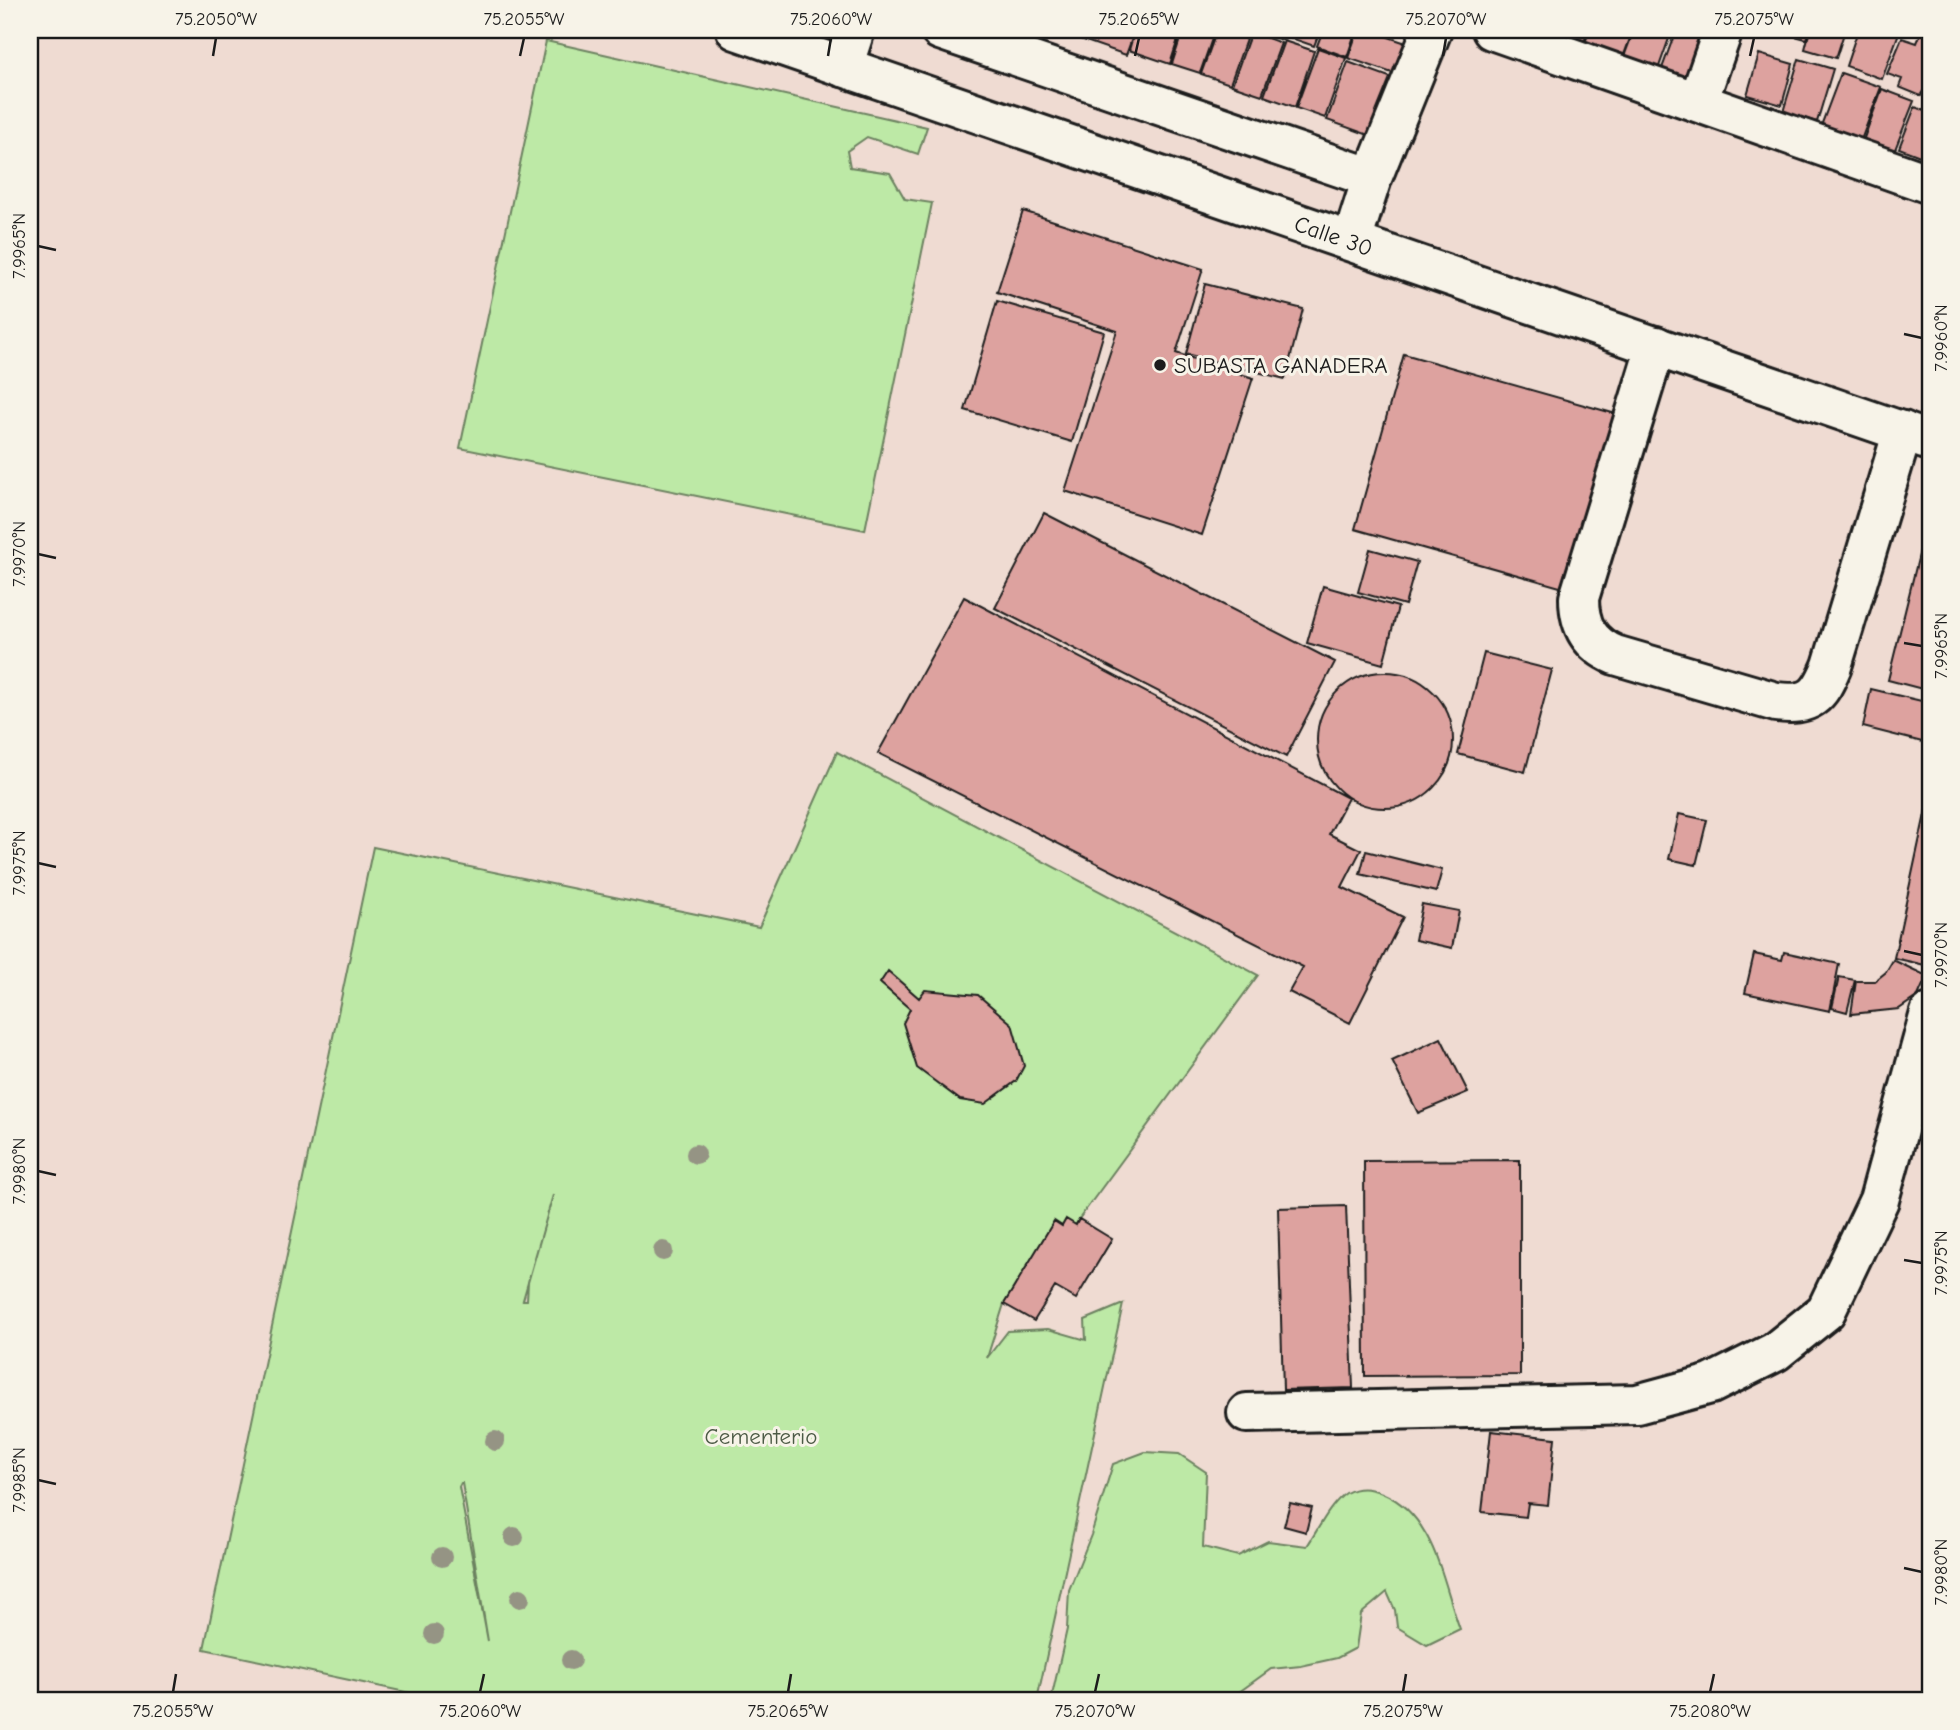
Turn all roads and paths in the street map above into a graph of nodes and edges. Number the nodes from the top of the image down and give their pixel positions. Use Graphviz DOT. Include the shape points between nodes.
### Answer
graph roads {
  1 [pos="736,30"];
  2 [pos="855,30"];
  3 [pos="940,30"];
  4 [pos="1432,30"];
  5 [pos="1492,30"];
  6 [pos="1723,30"];
  7 [pos="843,67"];
  8 [pos="1698,102"];
  9 [pos="1372,178"];
  10 [pos="1930,184"];
  11 [pos="1352,241"];
  12 [pos="1656,346"];
  13 [pos="1917,436"];
  14 [pos="1930,1013"];
  15 [pos="1247,1413"];
  1 -- 7 [label="street, Calle 30"];
  2 -- 7 [label="street"];
  3 -- 9 [label="street"];
  4 -- 9 [label="street"];
  5 -- 8 [label="street"];
  6 -- 8 [label="street"];
  7 -- 11 [label="street, Calle 30"];
  8 -- 10 [label="street"];
  9 -- 11 [label="street"];
  11 -- 12 [label="street, Calle 30"];
  12 -- 13 [label="street, Calle 30"];
  12 -- 13 [label="street" via="1579,598 1586,633 1615,655 1776,702 1793,704 1817,695 1832,666"];
  14 -- 15 [label="street" via="1879,1200 1826,1311 1765,1358 1711,1384 1636,1404"];
}
